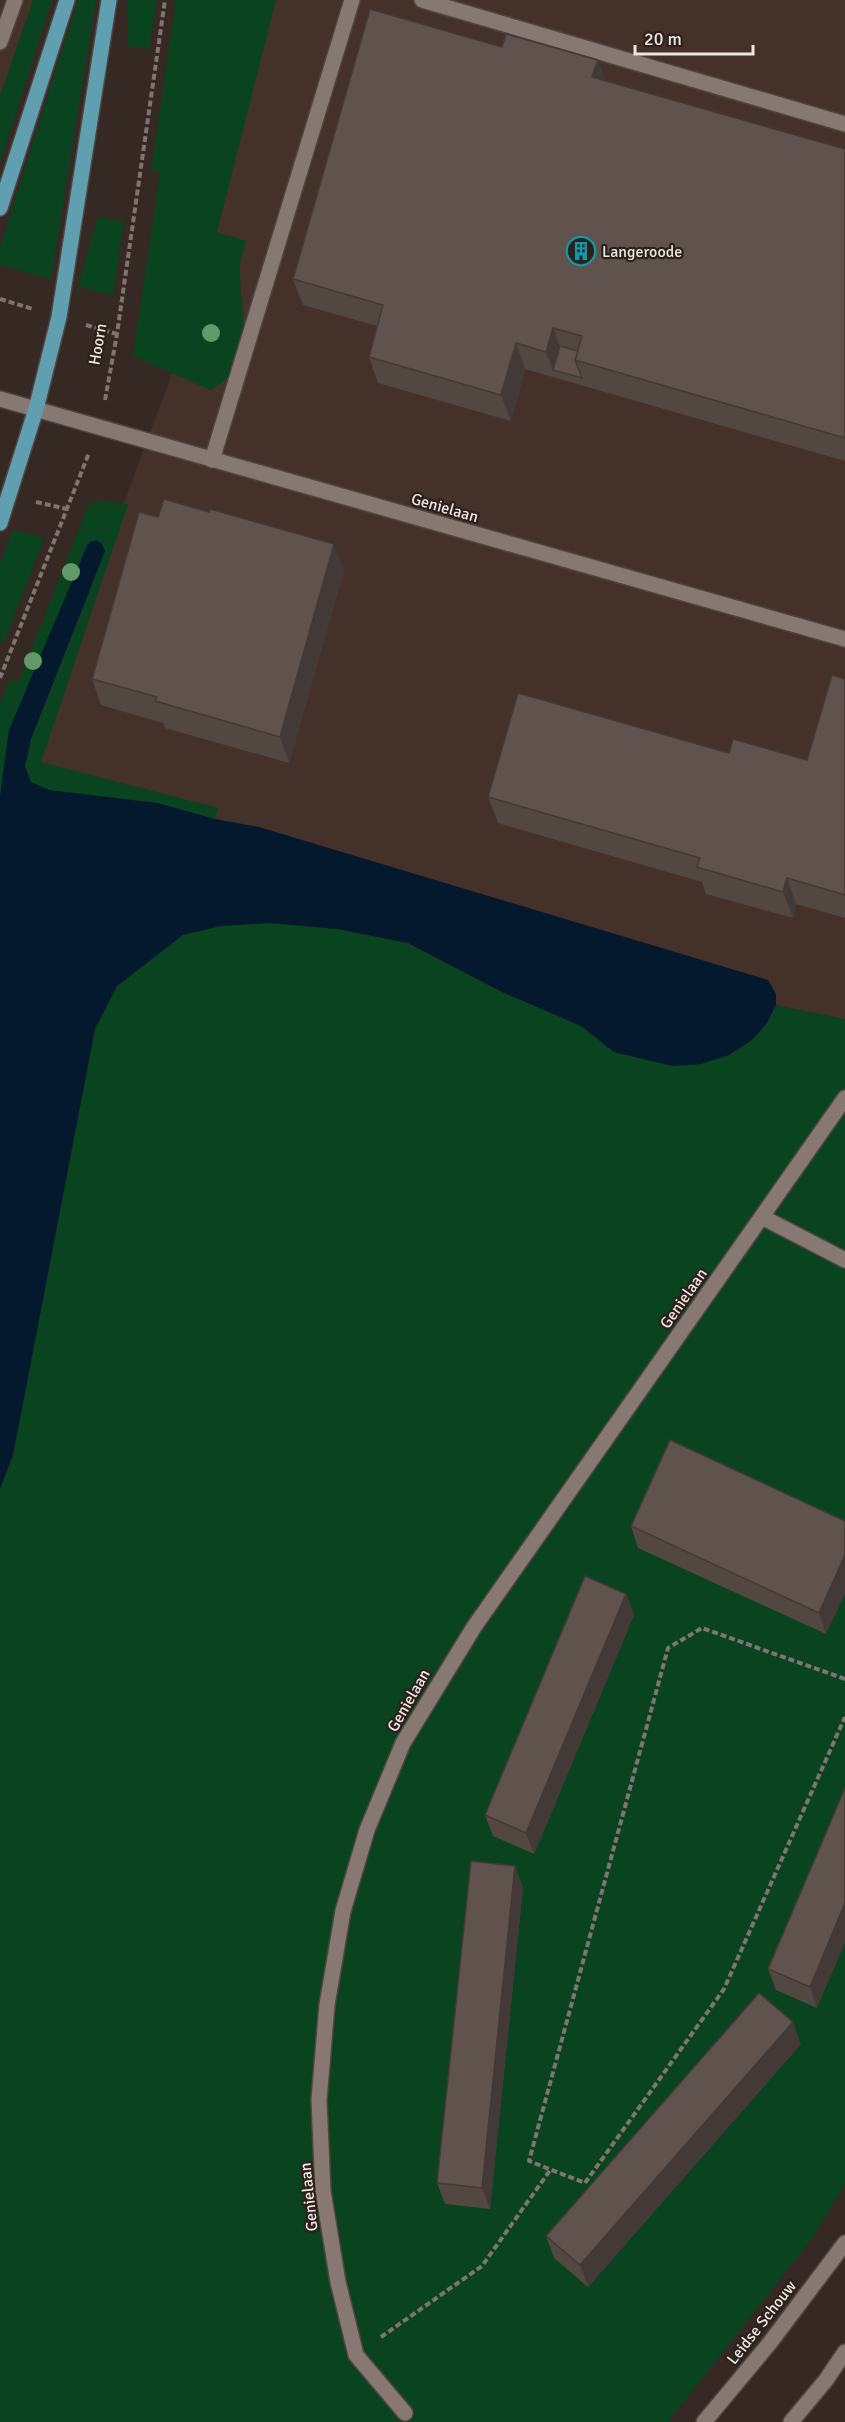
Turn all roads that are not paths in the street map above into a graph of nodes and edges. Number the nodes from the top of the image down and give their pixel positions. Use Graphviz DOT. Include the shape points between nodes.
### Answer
graph roads {
  1 [pos="15,0"];
  2 [pos="67,0"];
  3 [pos="109,0"];
  4 [pos="352,0"];
  5 [pos="422,0"];
  6 [pos="1,34"];
  7 [pos="845,124"];
  8 [pos="0,208"];
  9 [pos="0,399"];
  10 [pos="36,409"];
  11 [pos="212,460"];
  12 [pos="0,523"];
  13 [pos="845,639"];
  14 [pos="845,1098"];
  15 [pos="762,1217"];
  16 [pos="845,1260"];
  17 [pos="845,2243"];
  18 [pos="845,2352"];
  19 [pos="405,2413"];
  20 [pos="704,2422"];
  21 [pos="792,2422"];
  1 -- 6 [label="street"];
  2 -- 8 [label="main road"];
  3 -- 10 [label="main road" via="59,317"];
  4 -- 11 [label="street"];
  5 -- 7 [label="street"];
  9 -- 10 [label="street"];
  10 -- 11 [label="street, Genielaan"];
  10 -- 12 [label="main road"];
  11 -- 13 [label="street, Genielaan"];
  14 -- 15 [label="street, Genielaan"];
  15 -- 16 [label="street"];
  15 -- 19 [label="street, Genielaan" via="474,1627 403,1743 368,1830 343,1911 327,2005 319,2100 323,2191 338,2282 356,2355"];
  17 -- 20 [label="street, Leidse Schouw"];
  18 -- 21 [label="street"];
}
